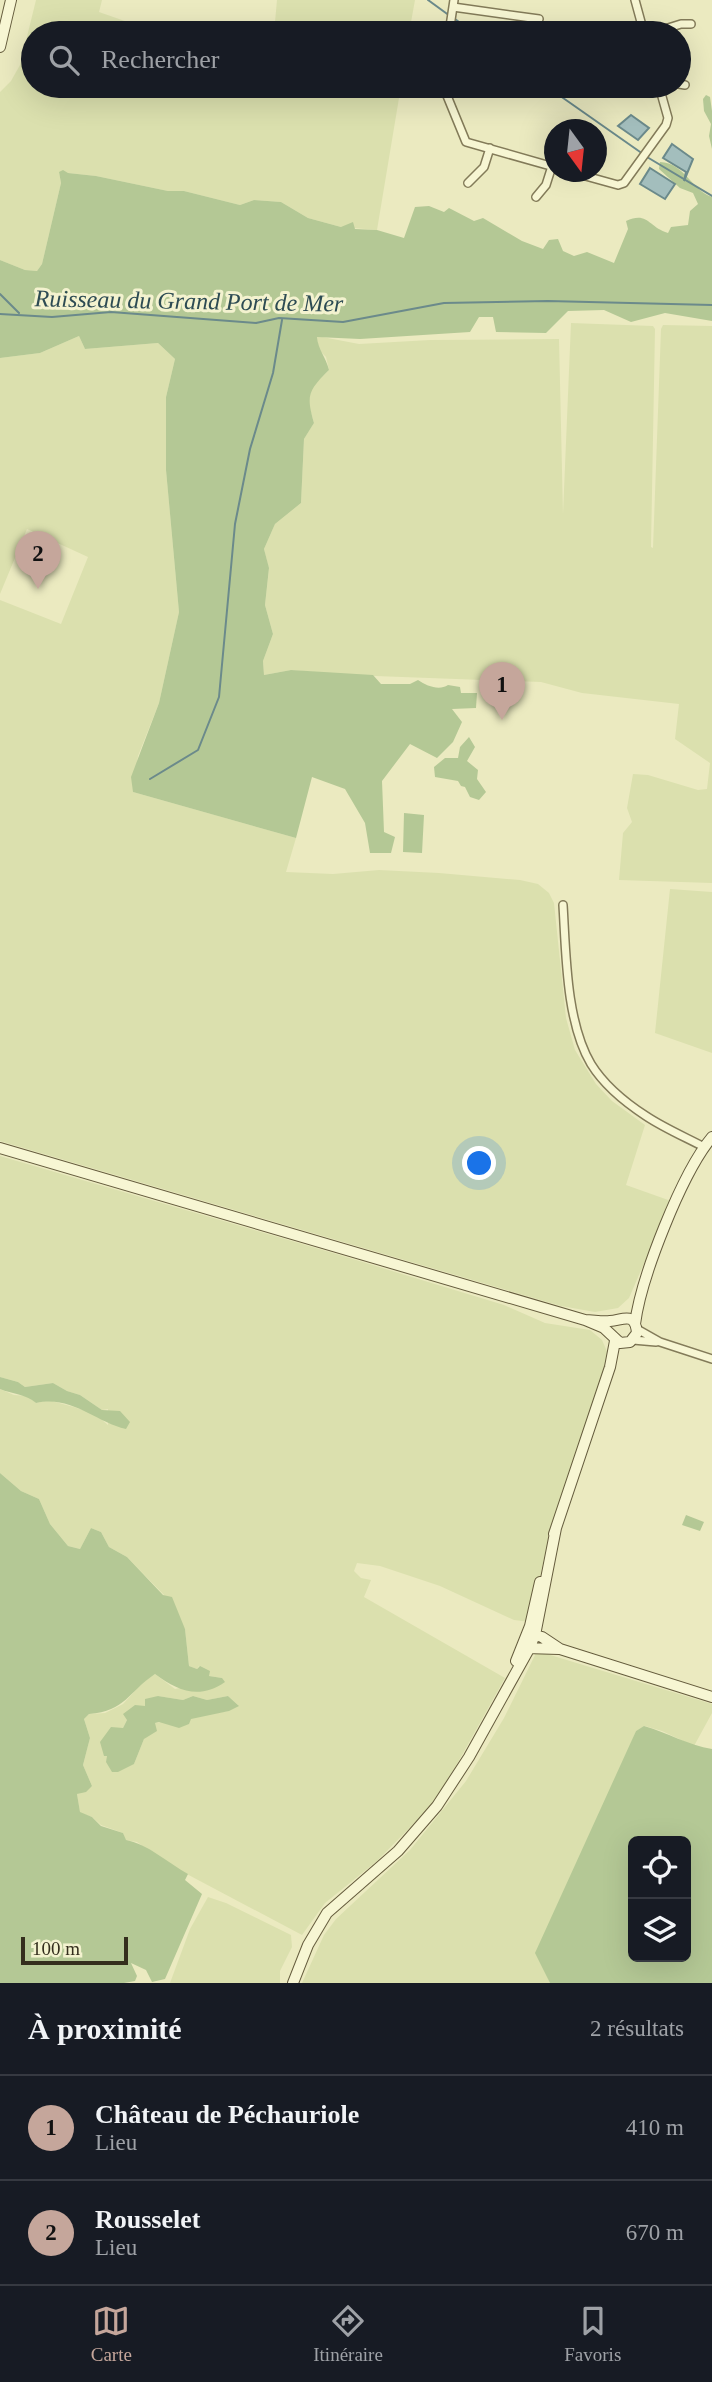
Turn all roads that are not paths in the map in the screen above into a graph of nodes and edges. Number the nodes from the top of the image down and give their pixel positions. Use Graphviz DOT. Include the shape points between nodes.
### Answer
graph roads {
  1 [pos="11,0"];
  2 [pos="635,0"];
  3 [pos="452,11"];
  4 [pos="539,19"];
  5 [pos="641,21"];
  6 [pos="0,47"];
  7 [pos="448,98"];
  8 [pos="663,98"];
  9 [pos="489,148"];
  10 [pos="544,163"];
  11 [pos="547,182"];
  12 [pos="607,182"];
  13 [pos="468,183"];
  14 [pos="536,197"];
  15 [pos="563,905"];
  16 [pos="712,1137"];
  17 [pos="704,1147"];
  18 [pos="0,1148"];
  19 [pos="639,1296"];
  20 [pos="625,1318"];
  21 [pos="585,1320"];
  22 [pos="614,1321"];
  23 [pos="636,1326"];
  24 [pos="621,1339"];
  25 [pos="660,1342"];
  26 [pos="712,1359"];
  27 [pos="531,1634"];
  28 [pos="526,1648"];
  29 [pos="560,1649"];
  30 [pos="712,1697"];
  31 [pos="293,1983"];
  1 -- 6 [label="street"];
  2 -- 5 [label="street"];
  3 -- 4 [label="street"];
  7 -- 9 [label="street" via="466,142"];
  8 -- 12 [label="street" via="666,125 624,183"];
  9 -- 10 [label="street"];
  9 -- 13 [label="street" via="484,167"];
  11 -- 14 [label="street"];
  15 -- 17 [label="street" via="573,1009 590,1063 640,1112"];
  16 -- 17 [label="street"];
  17 -- 19 [label="street" via="685,1181"];
  18 -- 21 [label="street"];
  19 -- 20 [label="street"];
  19 -- 23 [label="street"];
  20 -- 22 [label="street"];
  20 -- 23 [label="street"];
  21 -- 22 [label="street"];
  21 -- 24 [label="street"];
  22 -- 24 [label="street"];
  23 -- 24 [label="street"];
  23 -- 25 [label="street"];
  24 -- 25 [label="street"];
  24 -- 27 [label="street" via="556,1528"];
  25 -- 26 [label="street"];
  27 -- 28 [label="street"];
  27 -- 29 [label="street"];
  28 -- 29 [label="street"];
  28 -- 31 [label="street" via="469,1757 425,1822 320,1922"];
  29 -- 30 [label="street"];
}
